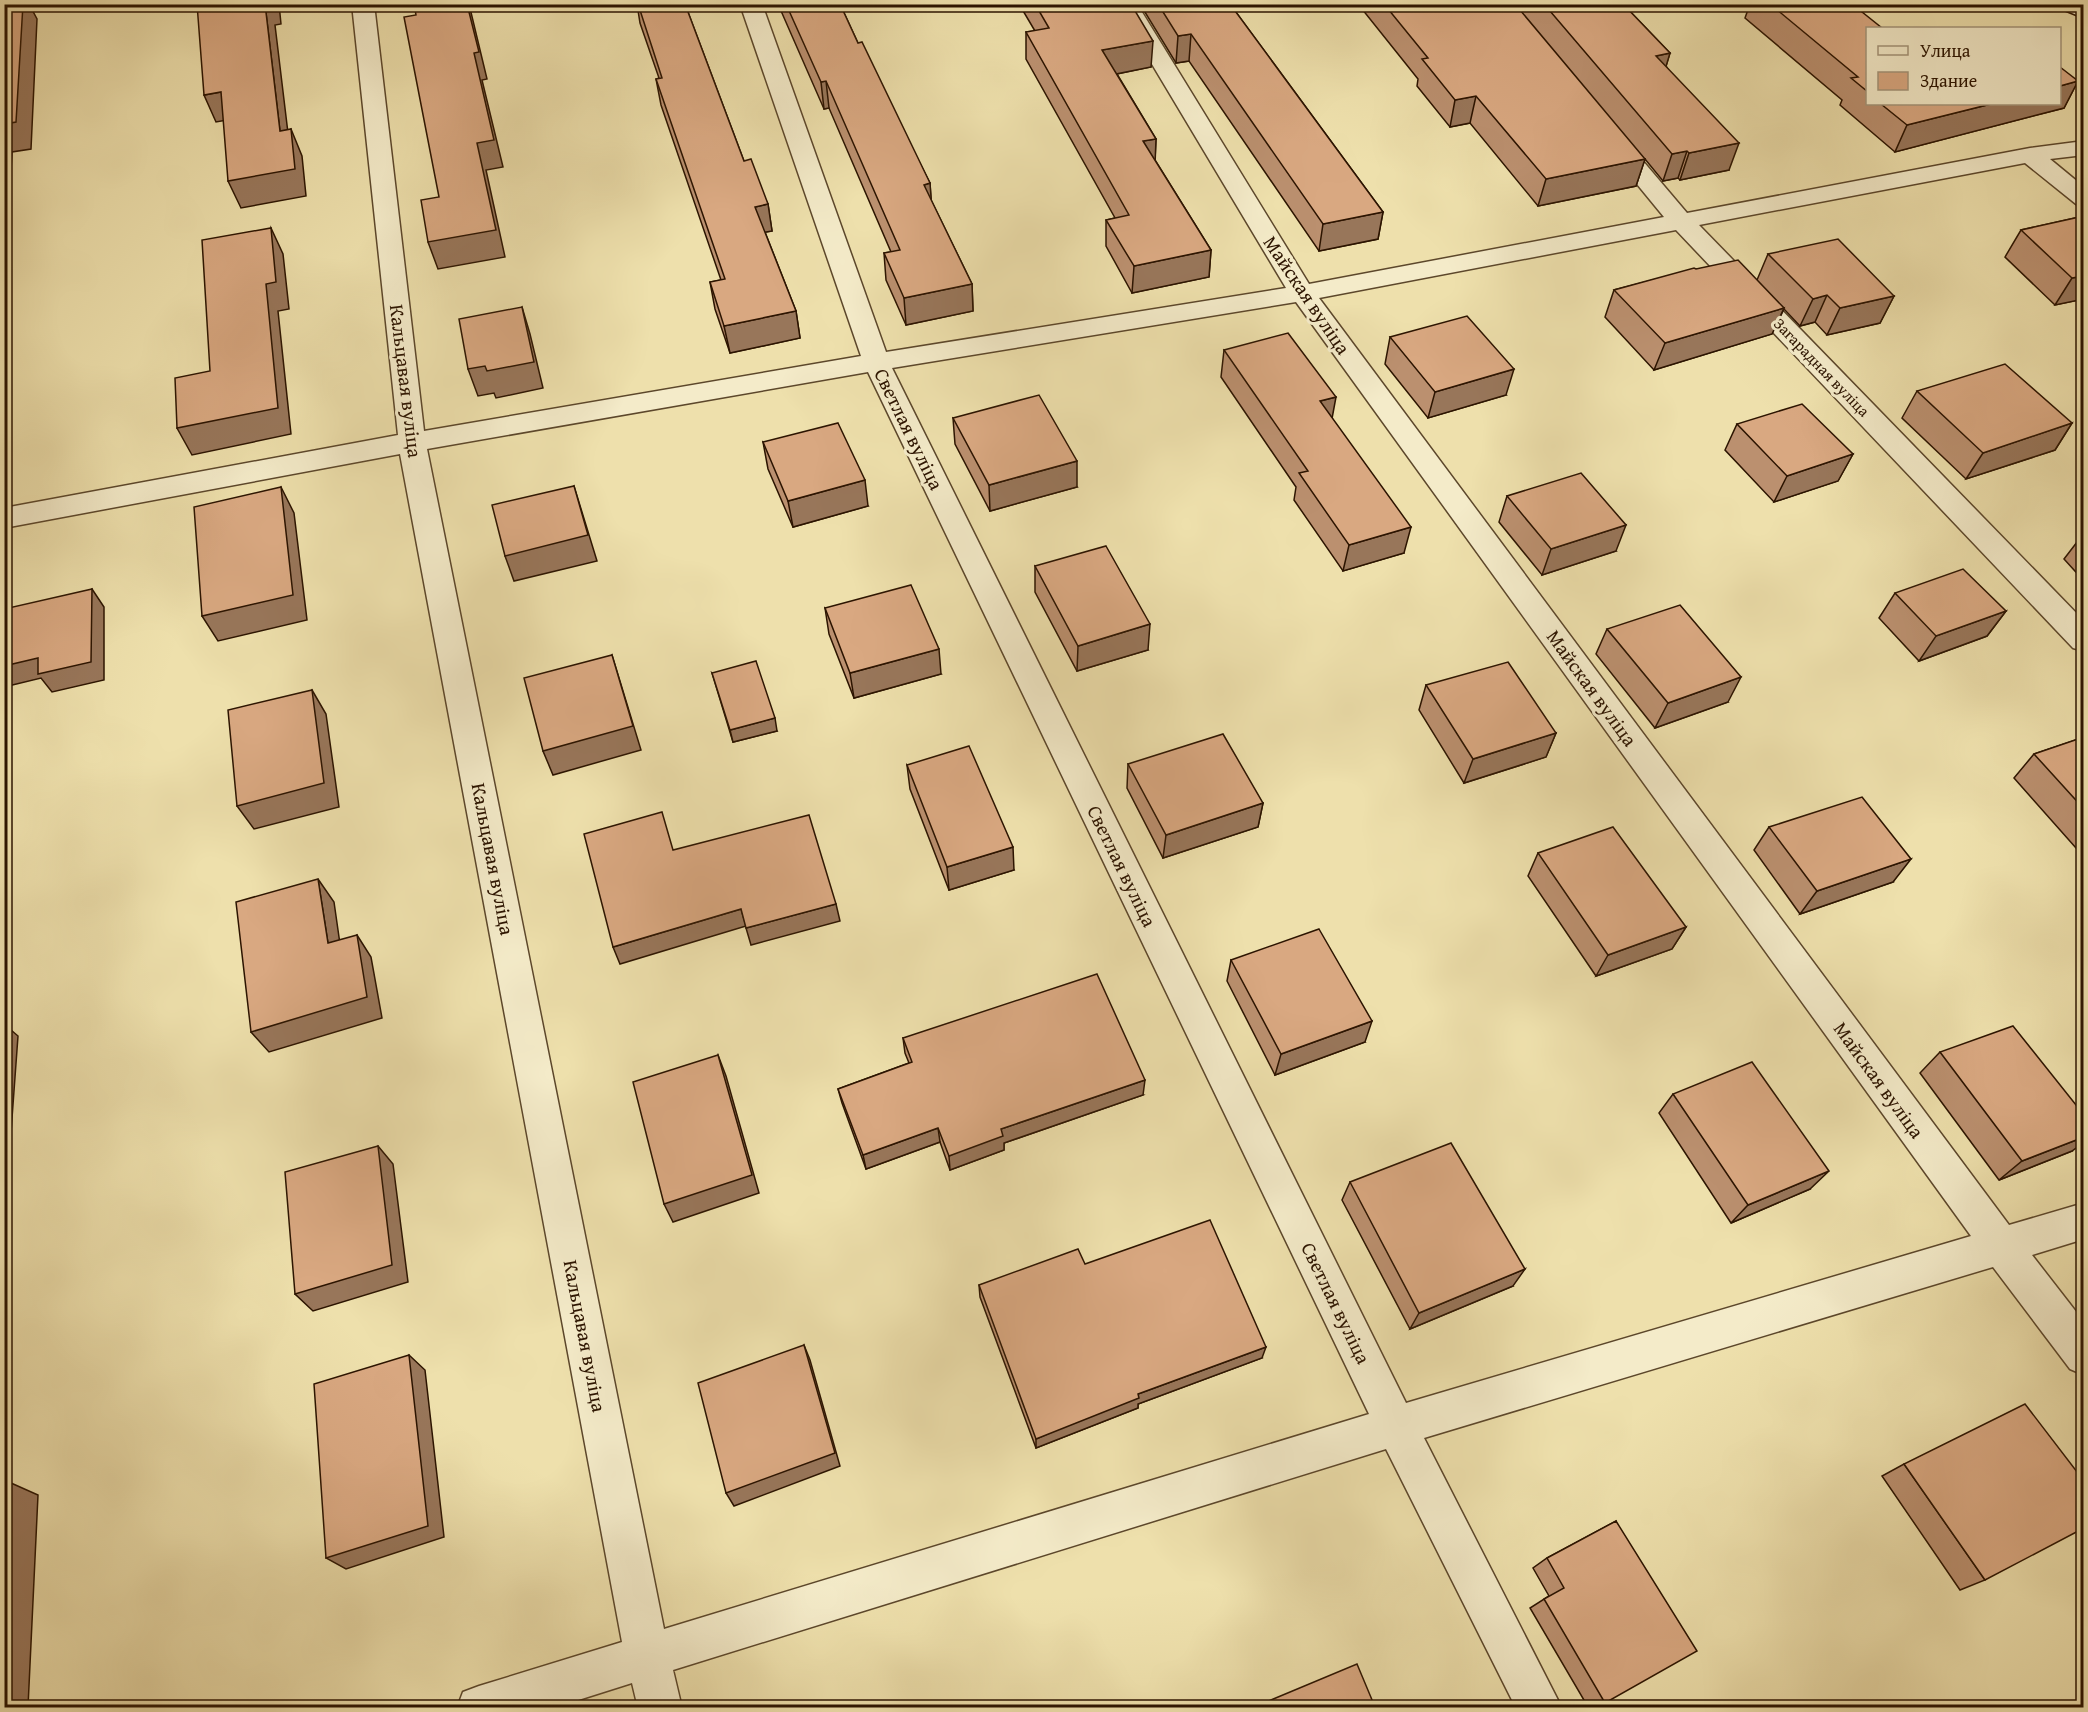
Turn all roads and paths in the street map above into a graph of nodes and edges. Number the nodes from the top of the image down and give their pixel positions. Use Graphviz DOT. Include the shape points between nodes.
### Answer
graph roads {
  1 [pos="363,4"];
  2 [pos="751,4"];
  3 [pos="1126,4"];
  4 [pos="2070,4"];
  5 [pos="2084,12"];
  6 [pos="1597,122"];
  7 [pos="2084,148"];
  8 [pos="2030,155"];
  9 [pos="2084,199"];
  10 [pos="1680,220"];
  11 [pos="1302,293"];
  12 [pos="876,362"];
  13 [pos="412,442"];
  14 [pos="4,518"];
  15 [pos="2084,640"];
  16 [pos="2084,1221"];
  17 [pos="2001,1246"];
  18 [pos="2084,1354"];
  19 [pos="1396,1426"];
  20 [pos="647,1656"];
  21 [pos="479,1707"];
  22 [pos="660,1707"];
  23 [pos="1540,1707"];
  1 -- 13 [label="street, Кальцавая вуліца"];
  2 -- 12 [label="street, Светлая вуліца"];
  3 -- 11 [label="street, Майская вуліца"];
  4 -- 5 [label="street"];
  6 -- 10 [label="street, Загарадная вуліца"];
  7 -- 8 [label="street"];
  8 -- 9 [label="street"];
  8 -- 10 [label="street"];
  10 -- 11 [label="street"];
  10 -- 15 [label="street, Загарадная вуліца"];
  11 -- 12 [label="street"];
  11 -- 17 [label="street, Майская вуліца"];
  12 -- 13 [label="street"];
  12 -- 19 [label="street, Светлая вуліца"];
  13 -- 14 [label="street"];
  13 -- 20 [label="street, Кальцавая вуліца"];
  16 -- 17 [label="street"];
  17 -- 18 [label="street, Майская вуліца"];
  17 -- 19 [label="street"];
  19 -- 20 [label="street"];
  19 -- 23 [label="street, Светлая вуліца"];
  20 -- 21 [label="street"];
  20 -- 22 [label="street, Кальцавая вуліца"];
}
